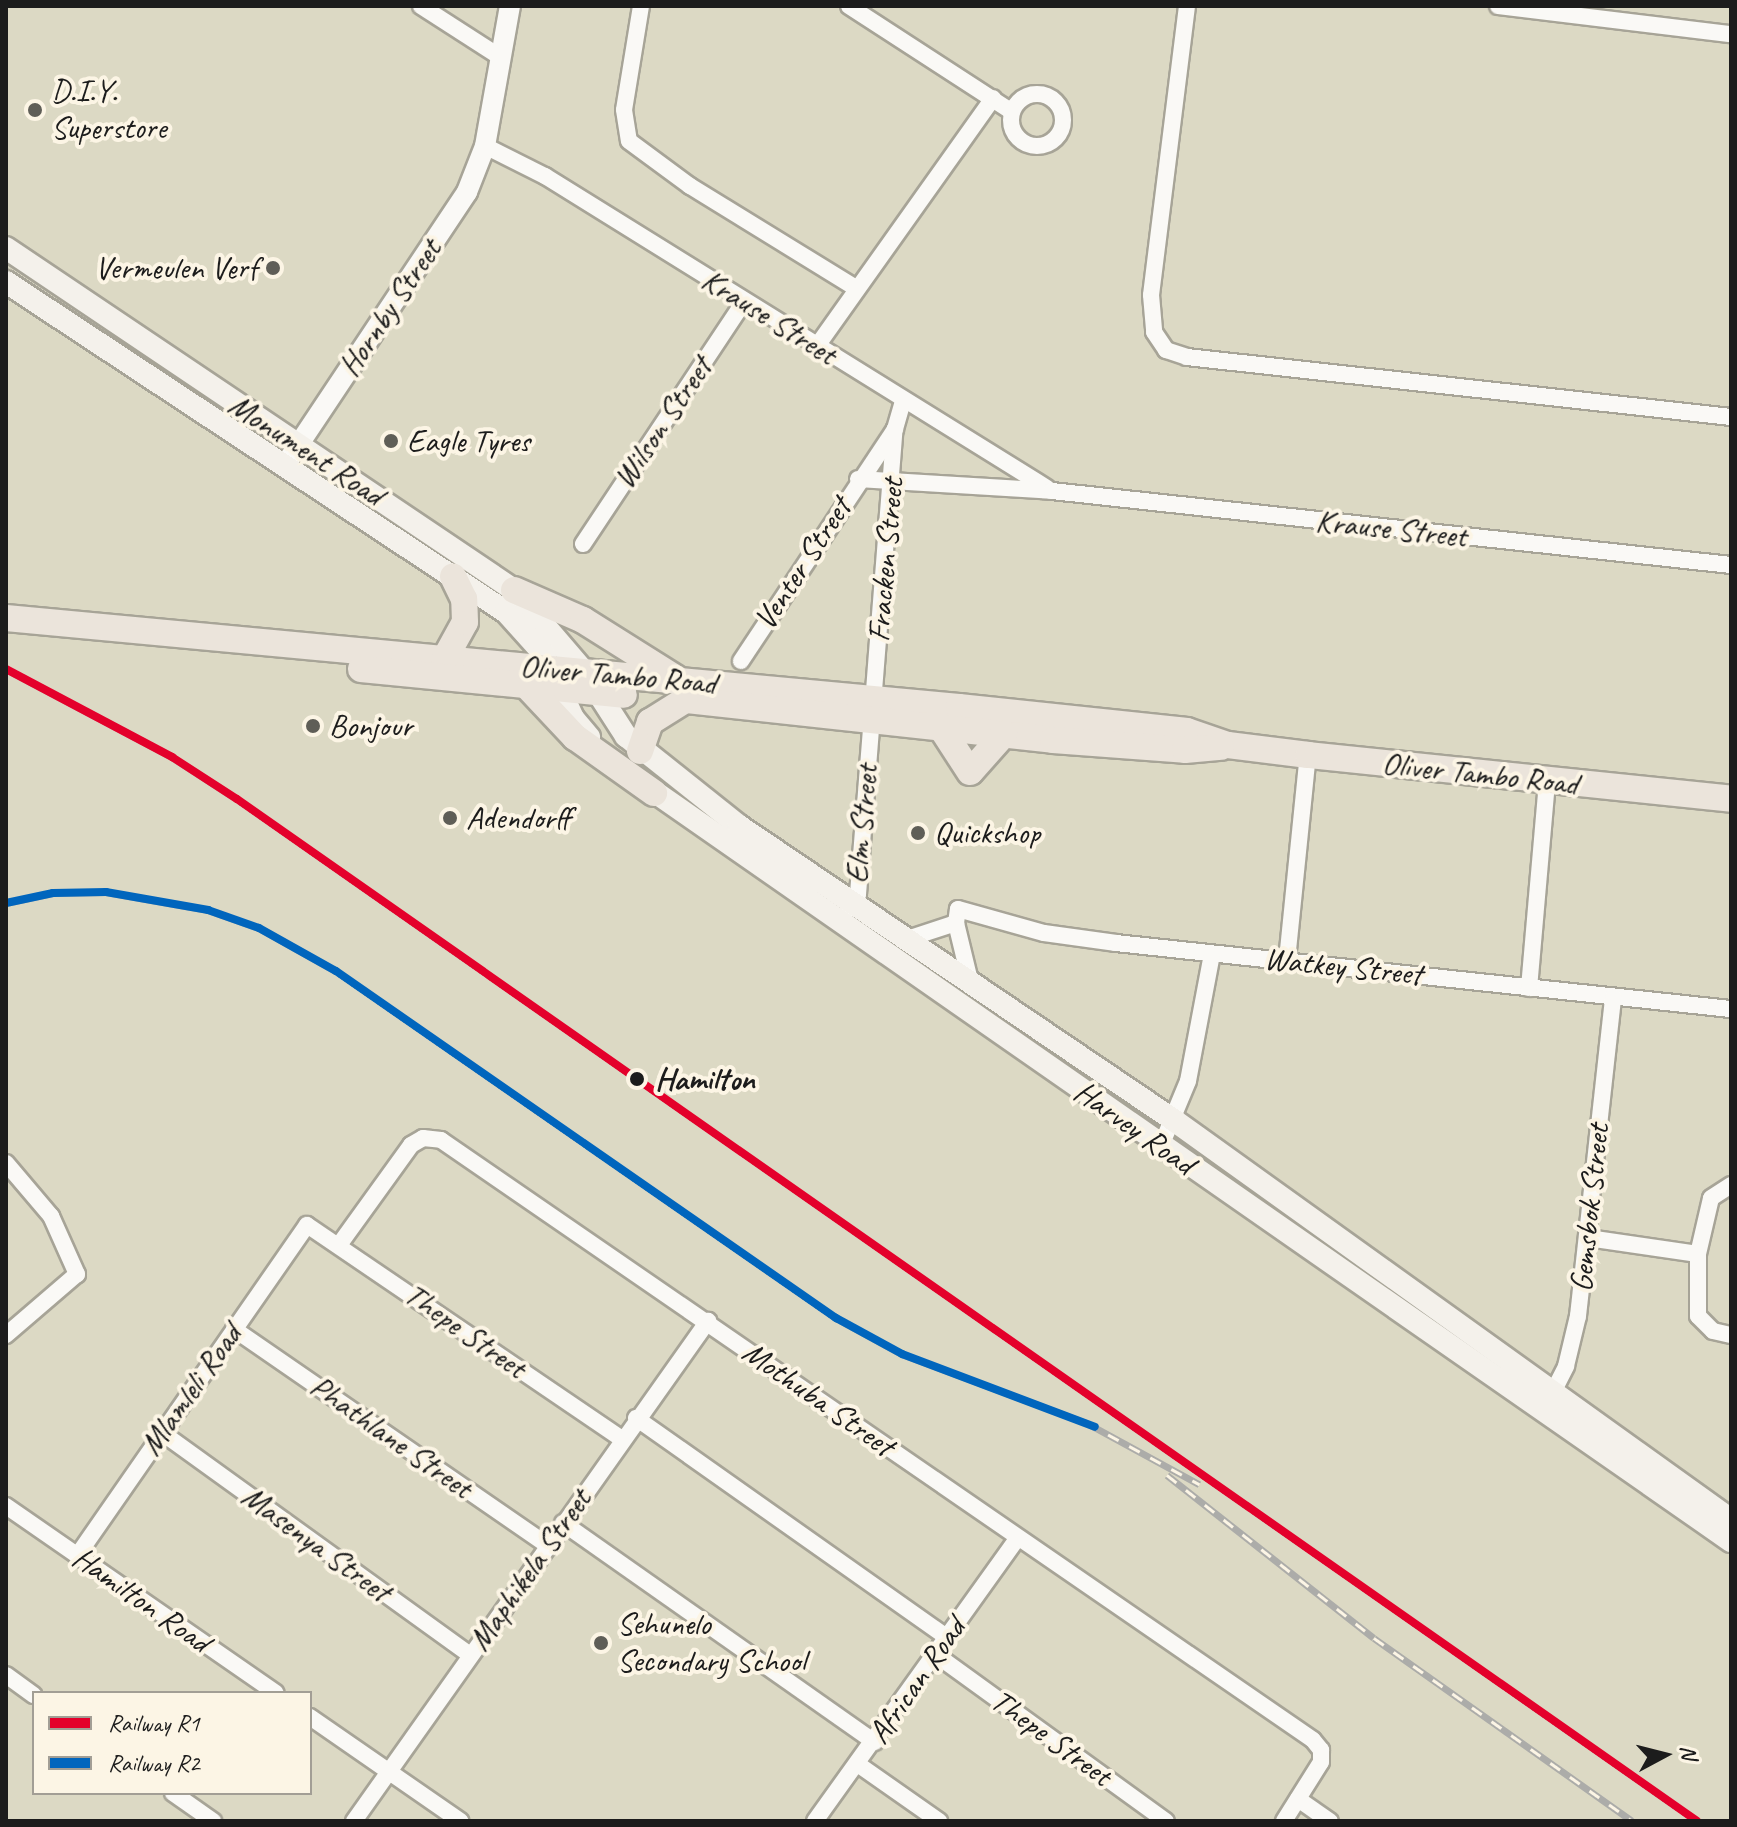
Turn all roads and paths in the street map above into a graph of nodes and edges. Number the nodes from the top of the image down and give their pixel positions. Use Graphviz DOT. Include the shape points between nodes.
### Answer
graph roads {
  1 [pos="421,6"];
  2 [pos="510,6"];
  3 [pos="641,6"];
  4 [pos="849,6"];
  5 [pos="1187,6"];
  6 [pos="1498,6"];
  7 [pos="1519,7"];
  8 [pos="1731,34"];
  9 [pos="500,57"];
  10 [pos="993,98"];
  11 [pos="1012,112"];
  12 [pos="485,146"];
  13 [pos="6,248"];
  14 [pos="6,282"];
  15 [pos="856,288"];
  16 [pos="744,302"];
  17 [pos="817,346"];
  18 [pos="903,401"];
  19 [pos="1731,417"];
  20 [pos="895,429"];
  21 [pos="291,456"];
  22 [pos="858,479"];
  23 [pos="894,480"];
  24 [pos="1052,491"];
  25 [pos="583,544"];
  26 [pos="1731,565"];
  27 [pos="453,576"];
  28 [pos="514,590"];
  29 [pos="6,618"];
  30 [pos="6,633"];
  31 [pos="444,660"];
  32 [pos="741,661"];
  33 [pos="556,680"];
  34 [pos="592,684"];
  35 [pos="528,687"];
  36 [pos="684,691"];
  37 [pos="872,709"];
  38 [pos="940,726"];
  39 [pos="1004,734"];
  40 [pos="1228,745"];
  41 [pos="640,751"];
  42 [pos="1308,755"];
  43 [pos="1547,782"];
  44 [pos="654,793"];
  45 [pos="1731,799"];
  46 [pos="733,835"];
  47 [pos="852,905"];
  48 [pos="957,916"];
  49 [pos="834,920"];
  50 [pos="904,940"];
  51 [pos="1212,954"];
  52 [pos="1287,960"];
  53 [pos="971,986"];
  54 [pos="1529,988"];
  55 [pos="1613,997"];
  56 [pos="1731,1009"];
  57 [pos="1175,1121"];
  58 [pos="1161,1146"];
  59 [pos="6,1163"];
  60 [pos="1731,1185"];
  61 [pos="307,1225"];
  62 [pos="1588,1238"];
  63 [pos="339,1245"];
  64 [pos="1698,1254"];
  65 [pos="708,1321"];
  66 [pos="234,1329"];
  67 [pos="6,1335"];
  68 [pos="1731,1335"];
  69 [pos="1555,1390"];
  70 [pos="1543,1412"];
  71 [pos="636,1418"];
  72 [pos="161,1432"];
  73 [pos="622,1439"];
  74 [pos="6,1506"];
  75 [pos="1731,1520"];
  76 [pos="563,1523"];
  77 [pos="1017,1539"];
  78 [pos="1731,1541"];
  79 [pos="548,1546"];
  80 [pos="77,1556"];
  81 [pos="946,1637"];
  82 [pos="935,1654"];
  83 [pos="470,1655"];
  84 [pos="6,1675"];
  85 [pos="273,1691"];
  86 [pos="32,1694"];
  87 [pos="312,1718"];
  88 [pos="875,1742"];
  89 [pos="859,1765"];
  90 [pos="391,1773"];
  91 [pos="176,1795"];
  92 [pos="1298,1799"];
  93 [pos="213,1821"];
  94 [pos="354,1821"];
  95 [pos="460,1821"];
  96 [pos="815,1821"];
  97 [pos="939,1821"];
  98 [pos="1166,1821"];
  99 [pos="1284,1821"];
  100 [pos="1330,1821"];
  1 -- 9 [label="street"];
  2 -- 9 [label="street, Hornby Street"];
  3 -- 15 [label="street" via="624,110 629,141 690,186"];
  4 -- 10 [label="street"];
  5 -- 19 [label="street" via="1151,295 1154,332 1166,350 1187,357"];
  6 -- 7 [label="street"];
  7 -- 8 [label="street"];
  9 -- 12 [label="street, Hornby Street"];
  10 -- 11 [label="street"];
  10 -- 15 [label="street"];
  12 -- 16 [label="street, Krause Street" via="545,176"];
  12 -- 21 [label="street, Hornby Street" via="467,192"];
  13 -- 21 [label="main road, Monument Road"];
  14 -- 21 [label="main road, Monument Road"];
  15 -- 17 [label="street"];
  16 -- 17 [label="street, Krause Street"];
  16 -- 25 [label="street, Wilson Street"];
  17 -- 18 [label="street, Krause Street"];
  18 -- 20 [label="street, Fracken Street"];
  18 -- 24 [label="street, Krause Street"];
  20 -- 22 [label="street, Venter Street"];
  20 -- 23 [label="street, Fracken Street"];
  21 -- 27 [label="main road, Monument Road"];
  21 -- 28 [label="main road, Monument Road"];
  22 -- 23 [label="street, Krause Street"];
  22 -- 32 [label="street, Venter Street"];
  23 -- 24 [label="street, Krause Street"];
  23 -- 37 [label="street, Fracken Street"];
  24 -- 26 [label="street, Krause Street"];
  27 -- 31 [label="main road" via="464,599 465,622"];
  27 -- 33 [label="main road, Monument Road" via="520,624"];
  28 -- 34 [label="main road, Monument Road"];
  28 -- 36 [label="main road" via="575,615"];
  29 -- 31 [label="main road, Oliver Tambo Road"];
  30 -- 35 [label="main road, Oliver Tambo Road"];
  31 -- 33 [label="main road, Oliver Tambo Road"];
  33 -- 34 [label="main road, Oliver Tambo Road"];
  33 -- 35 [label="main road, Oliver Tambo Road"];
  33 -- 44 [label="main road, Harvey Road" via="588,737"];
  34 -- 36 [label="main road, Oliver Tambo Road"];
  34 -- 41 [label="main road, Harvey Road"];
  35 -- 44 [label="main road" via="575,737"];
  36 -- 37 [label="main road, Oliver Tambo Road"];
  36 -- 41 [label="main road" via="650,722"];
  37 -- 38 [label="main road, Oliver Tambo Road"];
  37 -- 40 [label="main road, Oliver Tambo Road" via="1187,731"];
  37 -- 47 [label="street, Elm Street" via="859,880"];
  38 -- 39 [label="main road, Oliver Tambo Road"];
  38 -- 39 [label="main road" via="970,772"];
  39 -- 40 [label="main road, Oliver Tambo Road" via="1185,750"];
  40 -- 42 [label="main road, Oliver Tambo Road"];
  41 -- 46 [label="main road, Harvey Road"];
  42 -- 43 [label="main road, Oliver Tambo Road"];
  42 -- 52 [label="street"];
  43 -- 45 [label="main road, Oliver Tambo Road"];
  43 -- 54 [label="street"];
  44 -- 46 [label="main road, Harvey Road"];
  46 -- 47 [label="main road, Harvey Road"];
  46 -- 49 [label="main road, Harvey Road"];
  47 -- 49 [label="street, Elm Street"];
  47 -- 50 [label="main road, Harvey Road"];
  48 -- 50 [label="street"];
  48 -- 51 [label="street, Watkey Street"];
  48 -- 53 [label="street"];
  49 -- 58 [label="main road, Harvey Road"];
  50 -- 53 [label="main road, Harvey Road"];
  51 -- 52 [label="street, Watkey Street"];
  51 -- 57 [label="street"];
  52 -- 54 [label="street, Watkey Street"];
  53 -- 57 [label="main road, Harvey Road"];
  54 -- 55 [label="street, Watkey Street"];
  55 -- 56 [label="street, Watkey Street"];
  55 -- 62 [label="street, Gemsbok Street"];
  57 -- 58 [label="street"];
  57 -- 69 [label="main road, Harvey Road"];
  58 -- 70 [label="main road, Harvey Road"];
  59 -- 67 [label="street" via="51,1216 77,1274"];
  60 -- 64 [label="street" via="1711,1198"];
  61 -- 63 [label="street, Thepe Street"];
  61 -- 66 [label="street, Mlamleli Road"];
  62 -- 64 [label="street"];
  62 -- 69 [label="street, Gemsbok Street" via="1573,1343"];
  63 -- 65 [label="street, Mothuba Street" via="411,1145 434,1137"];
  63 -- 73 [label="street, Thepe Street"];
  64 -- 68 [label="street" via="1698,1316 1713,1331"];
  65 -- 71 [label="street, Maphikela Street"];
  65 -- 77 [label="street, Mothuba Street"];
  66 -- 72 [label="street, Mlamleli Road"];
  66 -- 79 [label="street, Phathlane Street"];
  69 -- 70 [label="street, Gemsbok Street"];
  69 -- 75 [label="main road, Harvey Road"];
  70 -- 78 [label="main road, Harvey Road"];
  71 -- 73 [label="street, Maphikela Street"];
  71 -- 81 [label="street"];
  72 -- 80 [label="street, Mlamleli Road"];
  72 -- 83 [label="street, Masenya Street"];
  73 -- 76 [label="street, Maphikela Street"];
  74 -- 80 [label="street, Hamilton Road"];
  76 -- 79 [label="street, Maphikela Street"];
  76 -- 88 [label="street"];
  77 -- 81 [label="street, African Road"];
  77 -- 92 [label="street, Mothuba Street" via="1321,1750 1321,1762"];
  79 -- 83 [label="street, Maphikela Street"];
  80 -- 85 [label="street, Hamilton Road"];
  81 -- 82 [label="street, African Road"];
  82 -- 88 [label="street, African Road"];
  82 -- 98 [label="street, Thepe Street"];
  83 -- 90 [label="street, Maphikela Street"];
  84 -- 86 [label="street"];
  87 -- 90 [label="street"];
  88 -- 89 [label="street, African Road"];
  89 -- 96 [label="street, African Road"];
  89 -- 97 [label="street"];
  90 -- 94 [label="street, Maphikela Street"];
  90 -- 95 [label="street"];
  91 -- 93 [label="street"];
  92 -- 99 [label="street"];
  92 -- 100 [label="street"];
}
